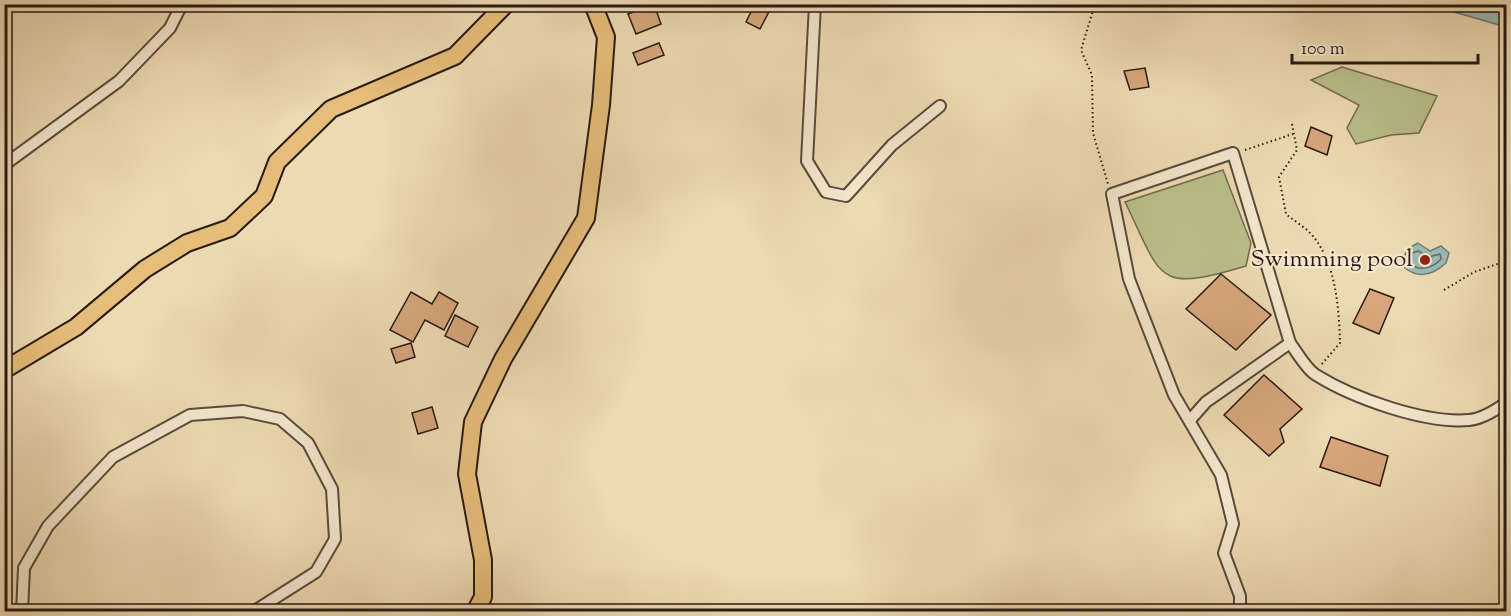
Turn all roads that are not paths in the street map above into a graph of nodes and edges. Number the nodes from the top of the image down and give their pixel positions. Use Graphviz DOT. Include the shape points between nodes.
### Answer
graph roads {
  1 [pos="182,4"];
  2 [pos="506,4"];
  3 [pos="593,4"];
  4 [pos="815,4"];
  5 [pos="940,106"];
  6 [pos="4,165"];
  7 [pos="1290,343"];
  8 [pos="4,370"];
  9 [pos="1506,403"];
  10 [pos="1191,419"];
  11 [pos="22,612"];
  12 [pos="253,612"];
  13 [pos="475,612"];
  14 [pos="1240,612"];
  1 -- 6 [label="street" via="170,28 119,81"];
  2 -- 8 [label="main road" via="455,56 331,109 277,162 264,196 230,228 187,243 145,269 76,327"];
  3 -- 13 [label="main road" via="606,38 586,218 503,359 473,422 467,474 483,561 483,597"];
  4 -- 5 [label="street" via="807,161 826,192 846,196 892,145"];
  7 -- 9 [label="street" via="1314,374 1361,396 1435,418 1480,418"];
  7 -- 10 [label="street" via="1206,402"];
  7 -- 10 [label="street" via="1233,153 1112,194 1129,279 1174,395"];
  10 -- 14 [label="street" via="1221,475 1229,504 1233,524 1224,553 1240,596"];
  11 -- 12 [label="street" via="24,568 48,526 113,457 190,415 243,411 280,419 308,443 332,489 335,539 316,572"];
}
